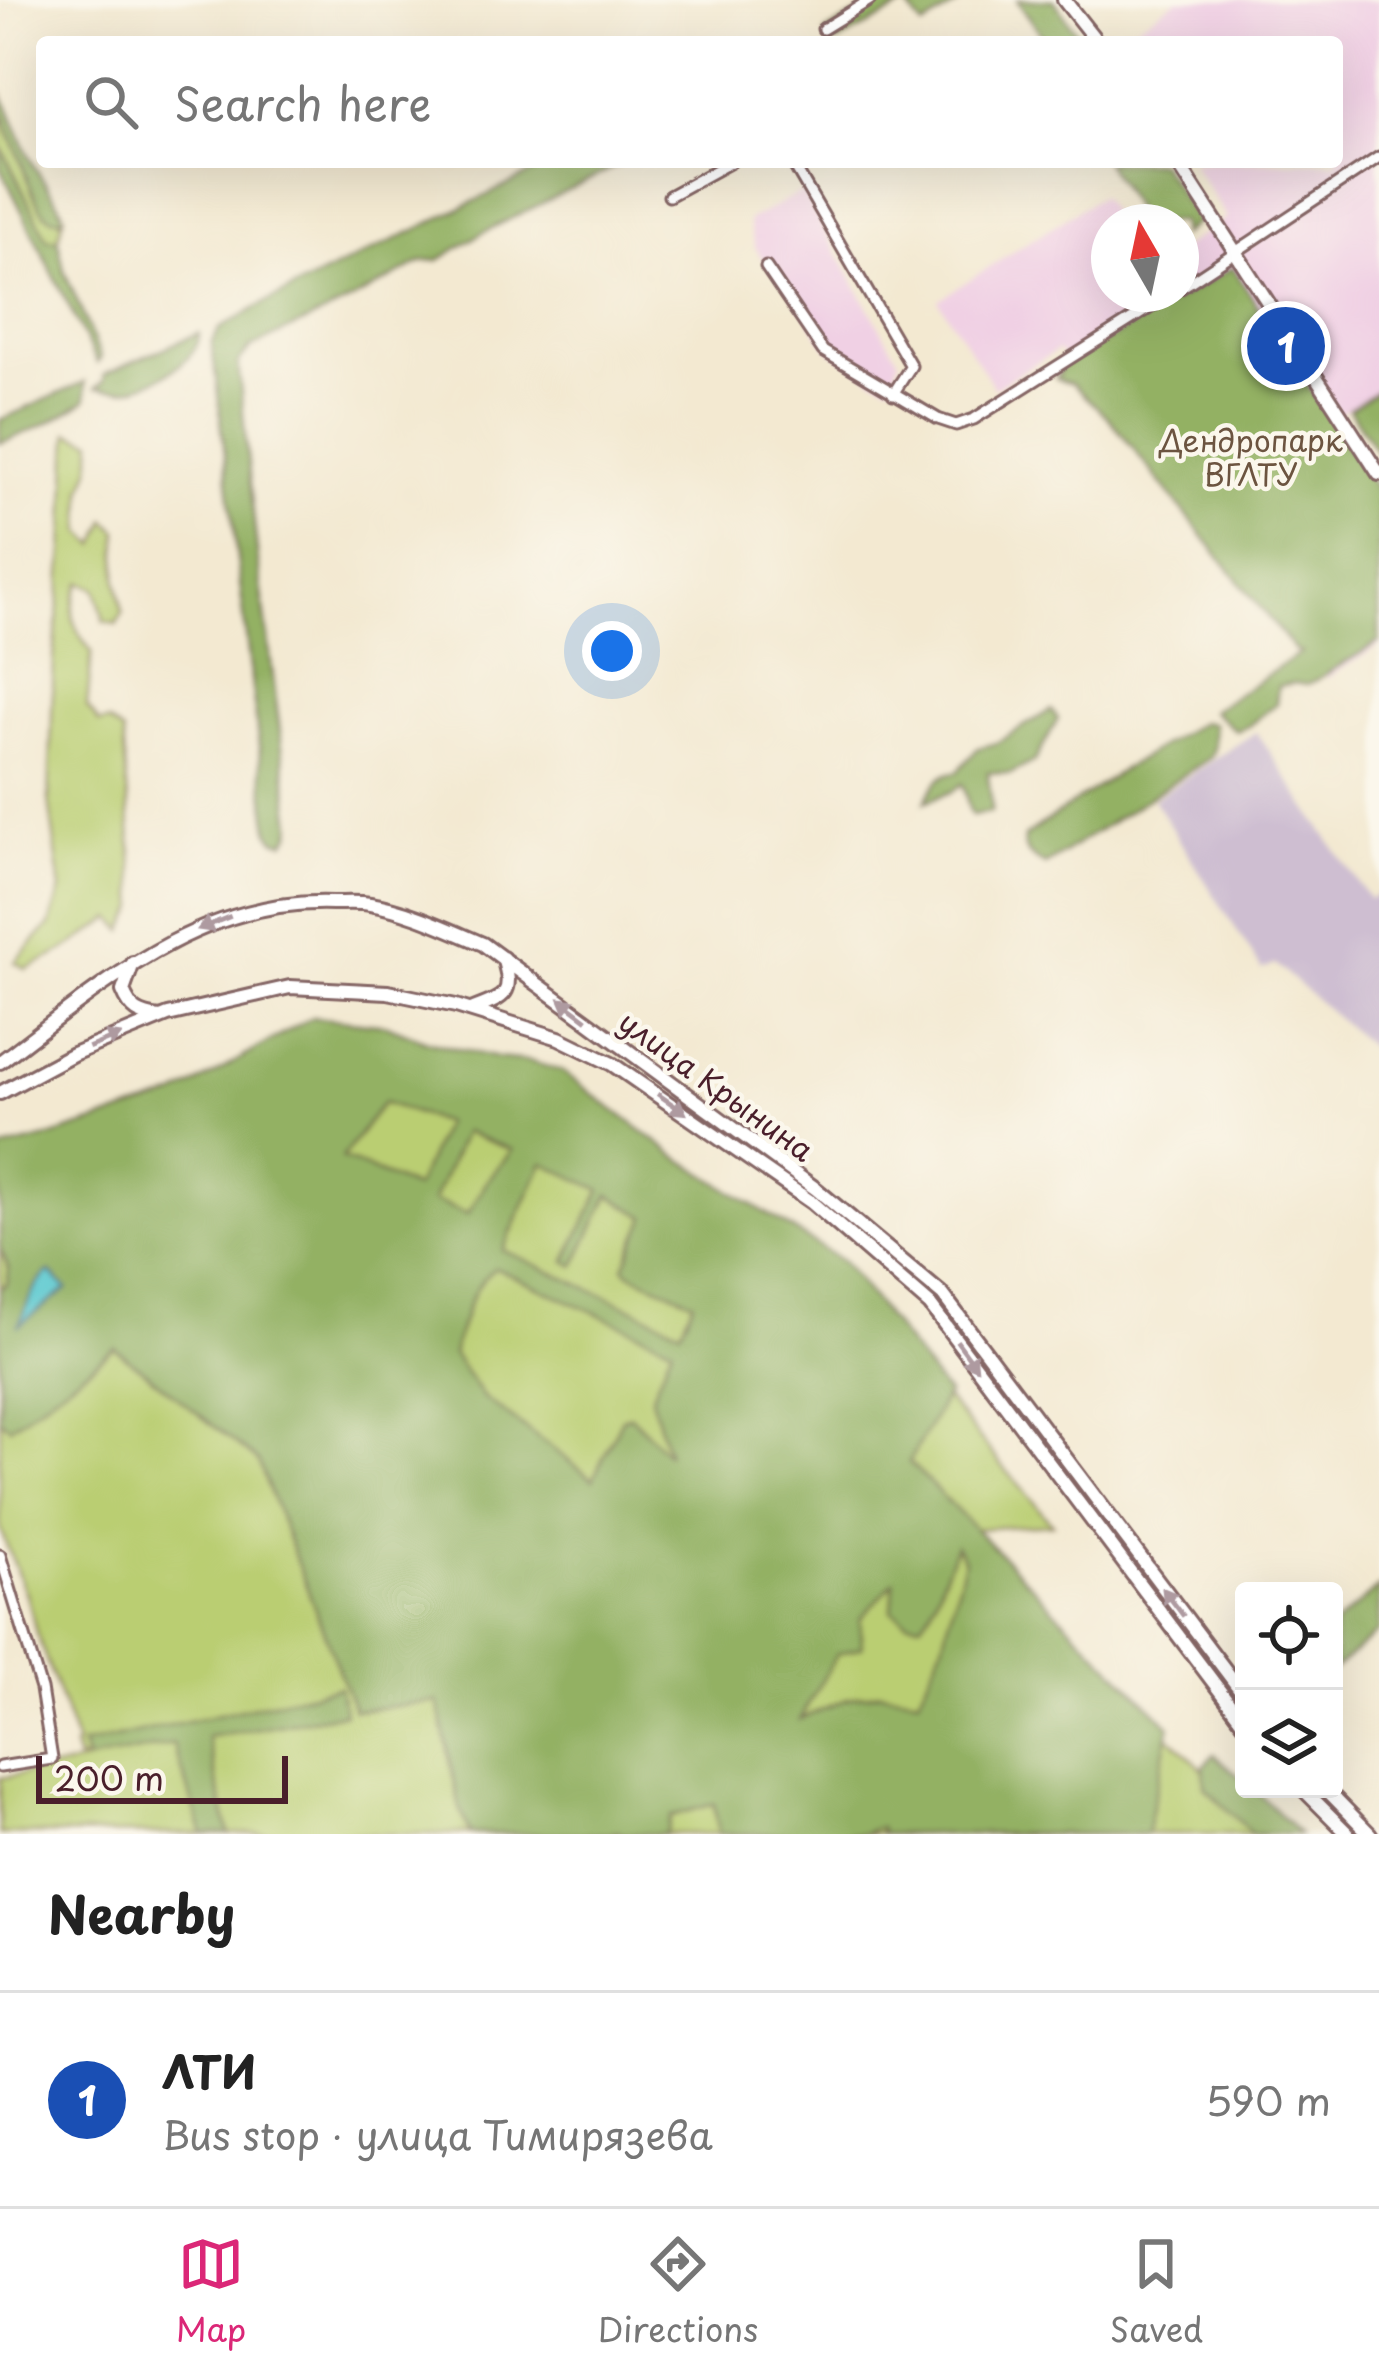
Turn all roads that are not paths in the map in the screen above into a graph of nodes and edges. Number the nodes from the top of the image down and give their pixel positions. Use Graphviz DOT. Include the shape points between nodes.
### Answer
graph roads {
  1 [pos="870,0"];
  2 [pos="1064,0"];
  3 [pos="823,29"];
  4 [pos="1092,36"];
  5 [pos="1379,157"];
  6 [pos="720,168"];
  7 [pos="796,168"];
  8 [pos="1181,168"];
  9 [pos="669,196"];
  10 [pos="1238,253"];
  11 [pos="766,267"];
  12 [pos="1199,278"];
  13 [pos="1143,312"];
  14 [pos="893,394"];
  15 [pos="1379,474"];
  16 [pos="503,958"];
  17 [pos="134,962"];
  18 [pos="470,1010"];
  19 [pos="160,1018"];
  20 [pos="0,1062"];
  21 [pos="0,1093"];
  22 [pos="0,1555"];
  23 [pos="6,1596"];
  24 [pos="1240,1690"];
  25 [pos="1235,1711"];
  26 [pos="0,1767"];
  27 [pos="1312,1798"];
  28 [pos="1334,1798"];
  29 [pos="1348,1834"];
  30 [pos="1370,1834"];
  1 -- 3 [label="street"];
  2 -- 4 [label="main road"];
  5 -- 10 [label="street"];
  6 -- 9 [label="street"];
  7 -- 14 [label="street" via="911,366"];
  8 -- 10 [label="main road"];
  10 -- 12 [label="street"];
  10 -- 15 [label="main road"];
  11 -- 14 [label="street" via="824,351"];
  13 -- 14 [label="street" via="974,419 938,419"];
  16 -- 17 [label="main road, улица Крынина, one-way" via="371,904 303,902 254,908"];
  16 -- 18 [label="main road" via="506,992"];
  24 -- 16 [label="main road, улица Крынина, one-way" via="943,1295 817,1189"];
  17 -- 19 [label="main road" via="122,991 130,1008"];
  17 -- 20 [label="main road, улица Крынина"];
  18 -- 19 [label="main road, улица Крынина" via="388,992 290,987"];
  18 -- 25 [label="main road, улица Крынина, one-way" via="612,1064 811,1202 930,1304"];
  21 -- 19 [label="main road, улица Крынина, one-way"];
  22 -- 23 [label="street"];
  23 -- 26 [label="street" via="41,1689 52,1759"];
  27 -- 29 [label="main road"];
  28 -- 30 [label="main road"];
}
